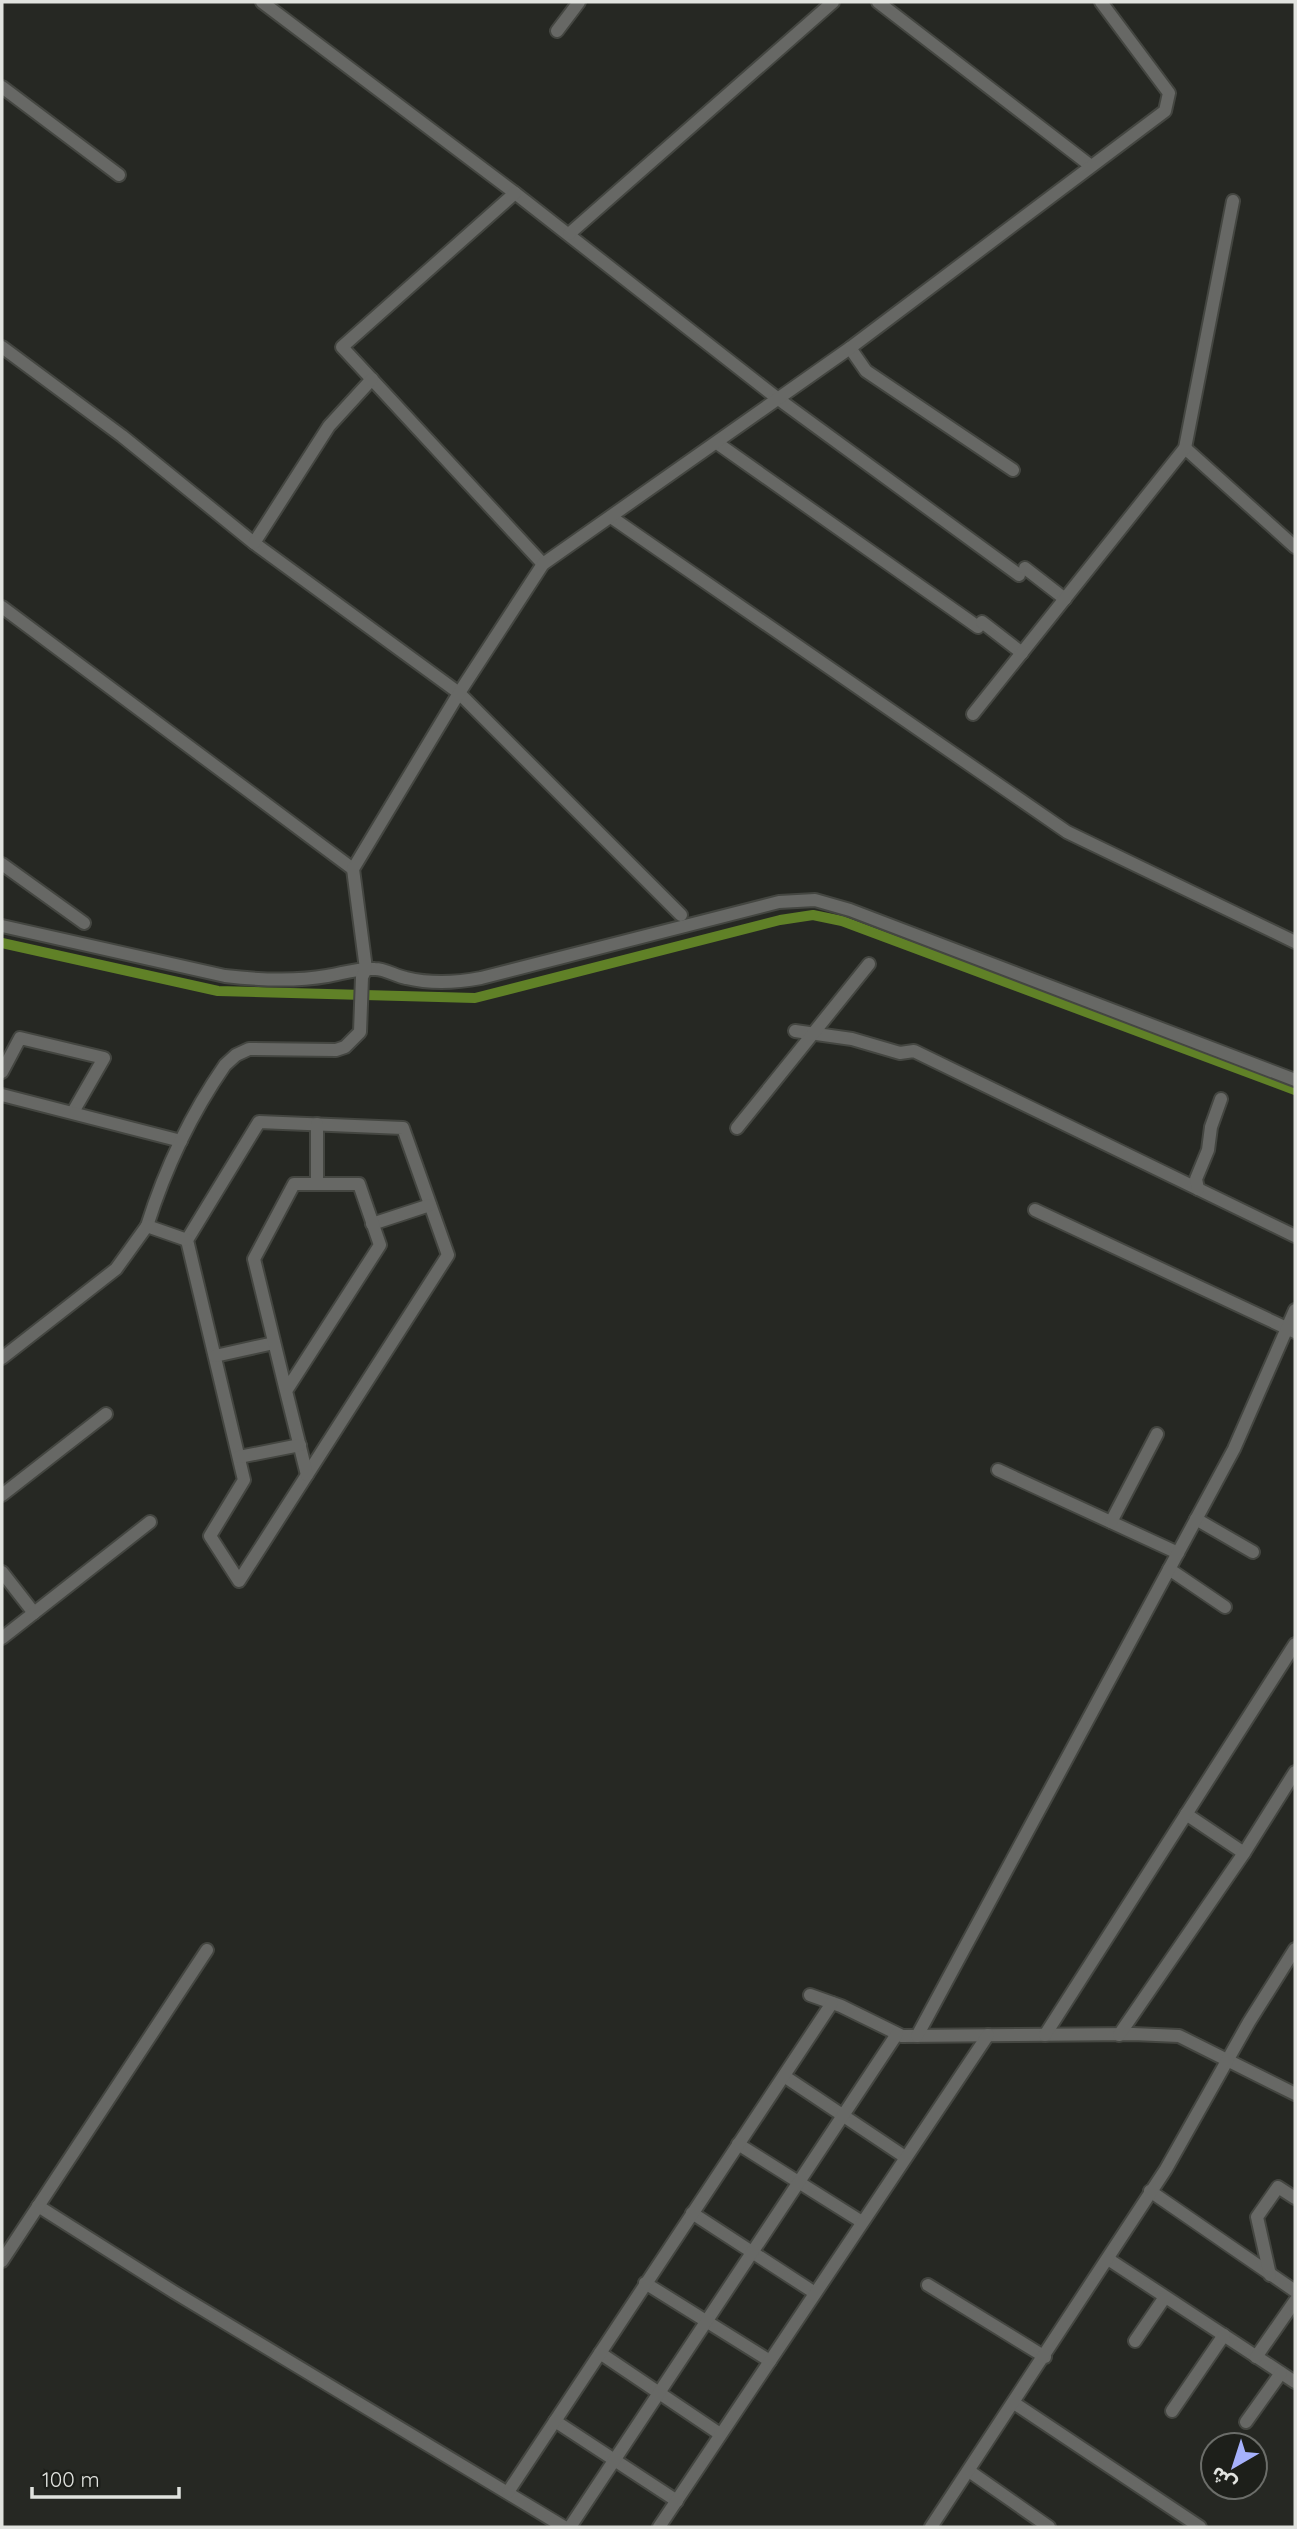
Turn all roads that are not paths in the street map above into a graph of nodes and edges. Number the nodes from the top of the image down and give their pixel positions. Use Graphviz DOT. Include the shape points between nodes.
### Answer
graph roads {
  1 [pos="262,2"];
  2 [pos="285,2"];
  3 [pos="579,2"];
  4 [pos="832,2"];
  5 [pos="878,2"];
  6 [pos="1101,2"];
  7 [pos="277,13"];
  8 [pos="557,31"];
  9 [pos="2,87"];
  10 [pos="1091,166"];
  11 [pos="119,175"];
  12 [pos="515,193"];
  13 [pos="1233,201"];
  14 [pos="569,234"];
  15 [pos="2,347"];
  16 [pos="849,348"];
  17 [pos="372,379"];
  18 [pos="777,398"];
  19 [pos="717,443"];
  20 [pos="1185,448"];
  21 [pos="1013,470"];
  22 [pos="611,517"];
  23 [pos="254,543"];
  24 [pos="1295,547"];
  25 [pos="543,564"];
  26 [pos="1065,599"];
  27 [pos="2,607"];
  28 [pos="1022,653"];
  29 [pos="459,693"];
  30 [pos="973,714"];
  31 [pos="2,864"];
  32 [pos="353,869"];
  33 [pos="681,915"];
  34 [pos="85,923"];
  35 [pos="2,926"];
  36 [pos="1295,942"];
  37 [pos="869,964"];
  38 [pos="364,973"];
  39 [pos="795,1031"];
  40 [pos="814,1033"];
  41 [pos="2,1072"];
  42 [pos="1295,1080"];
  43 [pos="2,1095"];
  44 [pos="1222,1099"];
  45 [pos="73,1112"];
  46 [pos="317,1125"];
  47 [pos="737,1128"];
  48 [pos="181,1141"];
  49 [pos="317,1184"];
  50 [pos="1198,1189"];
  51 [pos="430,1205"];
  52 [pos="1035,1210"];
  53 [pos="372,1224"];
  54 [pos="147,1226"];
  55 [pos="1295,1236"];
  56 [pos="187,1240"];
  57 [pos="1295,1310"];
  58 [pos="1291,1330"];
  59 [pos="275,1343"];
  60 [pos="215,1356"];
  61 [pos="2,1358"];
  62 [pos="286,1391"];
  63 [pos="106,1414"];
  64 [pos="1157,1434"];
  65 [pos="300,1445"];
  66 [pos="239,1457"];
  67 [pos="998,1470"];
  68 [pos="307,1475"];
  69 [pos="2,1495"];
  70 [pos="1196,1519"];
  71 [pos="150,1522"];
  72 [pos="1111,1522"];
  73 [pos="1252,1552"];
  74 [pos="1178,1553"];
  75 [pos="1169,1569"];
  76 [pos="2,1572"];
  77 [pos="1225,1607"];
  78 [pos="34,1613"];
  79 [pos="2,1638"];
  80 [pos="1295,1644"];
  81 [pos="1295,1772"];
  82 [pos="1185,1814"];
  83 [pos="1244,1853"];
  84 [pos="1295,1949"];
  85 [pos="207,1950"];
  86 [pos="810,1995"];
  87 [pos="832,2003"];
  88 [pos="897,2034"];
  89 [pos="988,2035"];
  90 [pos="1045,2035"];
  91 [pos="1119,2035"];
  92 [pos="917,2036"];
  93 [pos="1229,2060"];
  94 [pos="784,2076"];
  95 [pos="1295,2094"];
  96 [pos="844,2116"];
  97 [pos="738,2144"];
  98 [pos="905,2157"];
  99 [pos="799,2183"];
  100 [pos="1150,2191"];
  101 [pos="1295,2198"];
  102 [pos="38,2206"];
  103 [pos="692,2213"];
  104 [pos="862,2222"];
  105 [pos="752,2251"];
  106 [pos="1108,2259"];
  107 [pos="2,2261"];
  108 [pos="1270,2275"];
  109 [pos="645,2283"];
  110 [pos="928,2285"];
  111 [pos="1295,2291"];
  112 [pos="815,2292"];
  113 [pos="1165,2297"];
  114 [pos="1295,2301"];
  115 [pos="707,2320"];
  116 [pos="1224,2335"];
  117 [pos="1135,2342"];
  118 [pos="600,2353"];
  119 [pos="1045,2357"];
  120 [pos="1256,2357"];
  121 [pos="769,2361"];
  122 [pos="1280,2373"];
  123 [pos="1295,2382"];
  124 [pos="659,2391"];
  125 [pos="1014,2403"];
  126 [pos="1172,2411"];
  127 [pos="555,2421"];
  128 [pos="1246,2422"];
  129 [pos="720,2434"];
  130 [pos="614,2460"];
  131 [pos="969,2471"];
  132 [pos="508,2492"];
  133 [pos="677,2501"];
  134 [pos="564,2527"];
  135 [pos="569,2527"];
  136 [pos="659,2527"];
  137 [pos="931,2527"];
  138 [pos="1049,2527"];
  139 [pos="1200,2527"];
  1 -- 7 [label="street"];
  2 -- 7 [label="street"];
  3 -- 8 [label="street"];
  4 -- 14 [label="street"];
  5 -- 10 [label="street"];
  6 -- 10 [label="street" via="1170,93 1165,111"];
  7 -- 12 [label="street"];
  9 -- 11 [label="street"];
  10 -- 16 [label="street"];
  12 -- 14 [label="street"];
  12 -- 17 [label="street" via="342,347"];
  13 -- 20 [label="street"];
  14 -- 18 [label="street"];
  15 -- 23 [label="street"];
  16 -- 18 [label="street"];
  16 -- 21 [label="street" via="866,371"];
  17 -- 23 [label="street" via="329,426"];
  17 -- 25 [label="street"];
  18 -- 19 [label="street"];
  18 -- 26 [label="street"];
  19 -- 22 [label="street"];
  19 -- 28 [label="street"];
  20 -- 24 [label="street"];
  20 -- 26 [label="street"];
  22 -- 25 [label="street"];
  22 -- 36 [label="street" via="1046,820"];
  23 -- 29 [label="street"];
  25 -- 29 [label="street"];
  26 -- 28 [label="street"];
  27 -- 32 [label="street"];
  28 -- 30 [label="street"];
  29 -- 32 [label="street"];
  29 -- 33 [label="street"];
  31 -- 34 [label="street"];
  32 -- 38 [label="street"];
  35 -- 38 [label="street" via="251,979 298,979 353,969"];
  37 -- 40 [label="street"];
  38 -- 42 [label="street" via="377,969 422,981 461,982 779,902 815,900"];
  38 -- 48 [label="street" via="359,1032 354,1041 336,1050 264,1048 236,1055 217,1076"];
  39 -- 40 [label="street"];
  40 -- 47 [label="street"];
  40 -- 50 [label="street" via="900,1053 914,1051"];
  41 -- 45 [label="street" via="20,1038 104,1058"];
  43 -- 45 [label="street"];
  44 -- 50 [label="street" via="1196,1179"];
  45 -- 48 [label="street"];
  46 -- 49 [label="street"];
  46 -- 51 [label="street" via="403,1128"];
  46 -- 56 [label="street" via="259,1122"];
  48 -- 54 [label="street"];
  49 -- 53 [label="street" via="359,1184"];
  49 -- 59 [label="street" via="294,1184 254,1259"];
  50 -- 55 [label="street"];
  51 -- 53 [label="street"];
  51 -- 68 [label="street" via="448,1255"];
  52 -- 58 [label="street"];
  53 -- 62 [label="street" via="380,1245"];
  54 -- 56 [label="street"];
  54 -- 61 [label="street" via="116,1269"];
  56 -- 60 [label="street"];
  57 -- 58 [label="street"];
  58 -- 70 [label="street"];
  59 -- 60 [label="street"];
  59 -- 62 [label="street"];
  60 -- 66 [label="street"];
  62 -- 65 [label="street"];
  63 -- 69 [label="street"];
  64 -- 72 [label="street"];
  65 -- 66 [label="street"];
  65 -- 68 [label="street"];
  66 -- 68 [label="street" via="244,1480 210,1535 239,1581"];
  67 -- 72 [label="street"];
  70 -- 73 [label="street"];
  70 -- 74 [label="street"];
  71 -- 78 [label="street"];
  72 -- 74 [label="street"];
  74 -- 75 [label="street"];
  75 -- 77 [label="street"];
  75 -- 92 [label="street"];
  76 -- 78 [label="street"];
  78 -- 79 [label="street"];
  80 -- 82 [label="street"];
  81 -- 83 [label="street"];
  82 -- 83 [label="street"];
  82 -- 90 [label="street"];
  83 -- 91 [label="street"];
  84 -- 93 [label="street"];
  85 -- 102 [label="street"];
  86 -- 87 [label="street"];
  87 -- 88 [label="street"];
  87 -- 94 [label="street"];
  88 -- 92 [label="street"];
  88 -- 96 [label="street"];
  89 -- 90 [label="street"];
  89 -- 92 [label="street"];
  89 -- 98 [label="street"];
  90 -- 91 [label="street"];
  91 -- 93 [label="street" via="1179,2036"];
  93 -- 95 [label="street"];
  93 -- 100 [label="street"];
  94 -- 96 [label="street"];
  94 -- 97 [label="street"];
  96 -- 98 [label="street"];
  96 -- 99 [label="street"];
  97 -- 99 [label="street"];
  97 -- 103 [label="street"];
  98 -- 104 [label="street"];
  99 -- 104 [label="street"];
  99 -- 105 [label="street"];
  100 -- 106 [label="street"];
  100 -- 108 [label="street"];
  101 -- 108 [label="street" via="1278,2188 1257,2217"];
  102 -- 107 [label="street"];
  102 -- 132 [label="street"];
  103 -- 105 [label="street"];
  103 -- 109 [label="street"];
  104 -- 112 [label="street"];
  105 -- 112 [label="street"];
  105 -- 115 [label="street"];
  106 -- 113 [label="street"];
  106 -- 119 [label="street"];
  108 -- 111 [label="street"];
  109 -- 115 [label="street"];
  109 -- 118 [label="street"];
  110 -- 119 [label="street"];
  112 -- 121 [label="street"];
  113 -- 116 [label="street"];
  113 -- 117 [label="street"];
  114 -- 120 [label="street"];
  115 -- 121 [label="street"];
  115 -- 124 [label="street"];
  116 -- 120 [label="street"];
  116 -- 126 [label="street"];
  118 -- 124 [label="street"];
  118 -- 127 [label="street"];
  119 -- 125 [label="street"];
  120 -- 122 [label="street"];
  121 -- 129 [label="street"];
  122 -- 123 [label="street"];
  122 -- 128 [label="street"];
  124 -- 129 [label="street"];
  124 -- 130 [label="street"];
  125 -- 131 [label="street"];
  125 -- 139 [label="street"];
  127 -- 130 [label="street"];
  127 -- 132 [label="street"];
  129 -- 133 [label="street"];
  130 -- 133 [label="street"];
  130 -- 135 [label="street"];
  131 -- 137 [label="street"];
  131 -- 138 [label="street"];
  132 -- 134 [label="street"];
  133 -- 136 [label="street"];
}
